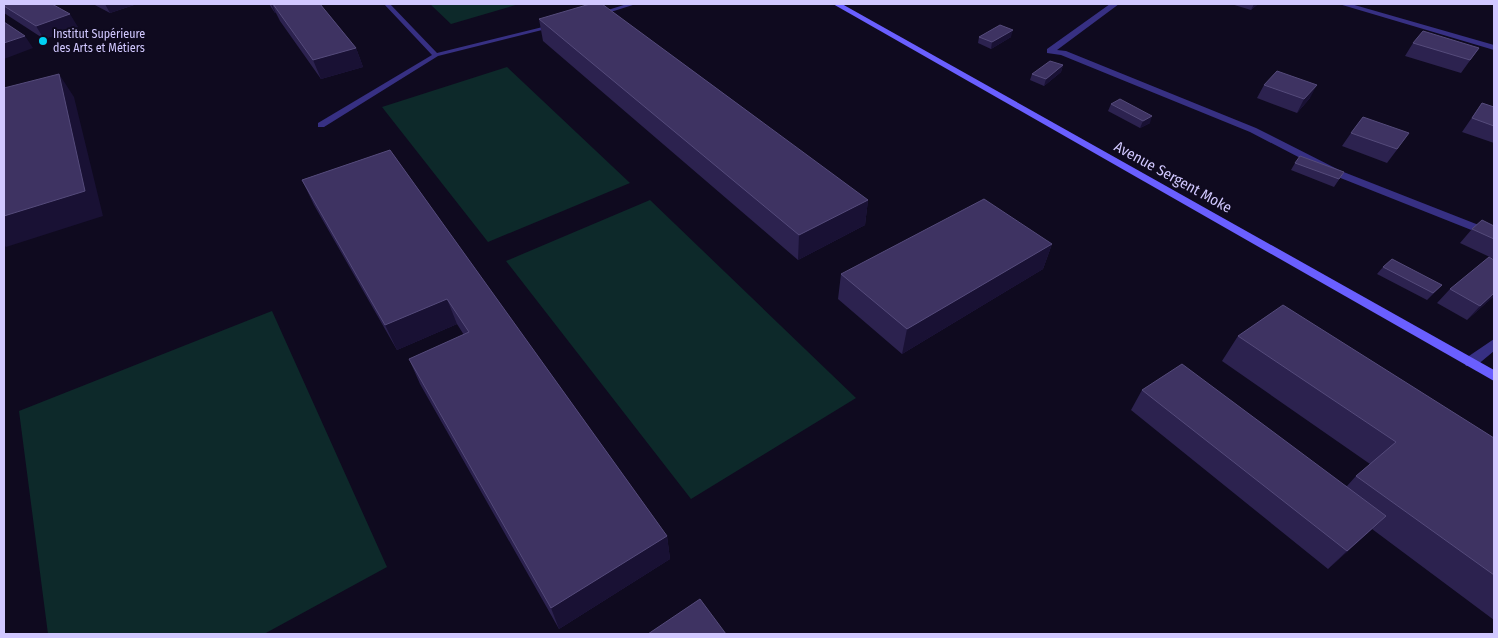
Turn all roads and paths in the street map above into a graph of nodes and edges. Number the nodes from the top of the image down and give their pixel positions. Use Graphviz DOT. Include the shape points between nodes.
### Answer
graph roads {
  1 [pos="388,4"];
  2 [pos="632,4"];
  3 [pos="837,4"];
  4 [pos="1116,4"];
  5 [pos="1343,4"];
  6 [pos="586,18"];
  7 [pos="567,23"];
  8 [pos="1494,48"];
  9 [pos="436,55"];
  10 [pos="321,125"];
  11 [pos="1494,235"];
  12 [pos="1494,344"];
  13 [pos="1471,362"];
  14 [pos="1494,376"];
  1 -- 9 [label="lane"];
  2 -- 6 [label="lane"];
  3 -- 13 [label="main road, Avenue Sergent Moke"];
  4 -- 11 [label="street" via="1050,51 1062,52 1253,130 1337,173"];
  5 -- 8 [label="street"];
  7 -- 9 [label="lane"];
  9 -- 10 [label="lane"];
  12 -- 13 [label="street"];
  13 -- 14 [label="main road, Avenue Sergent Moke"];
}
